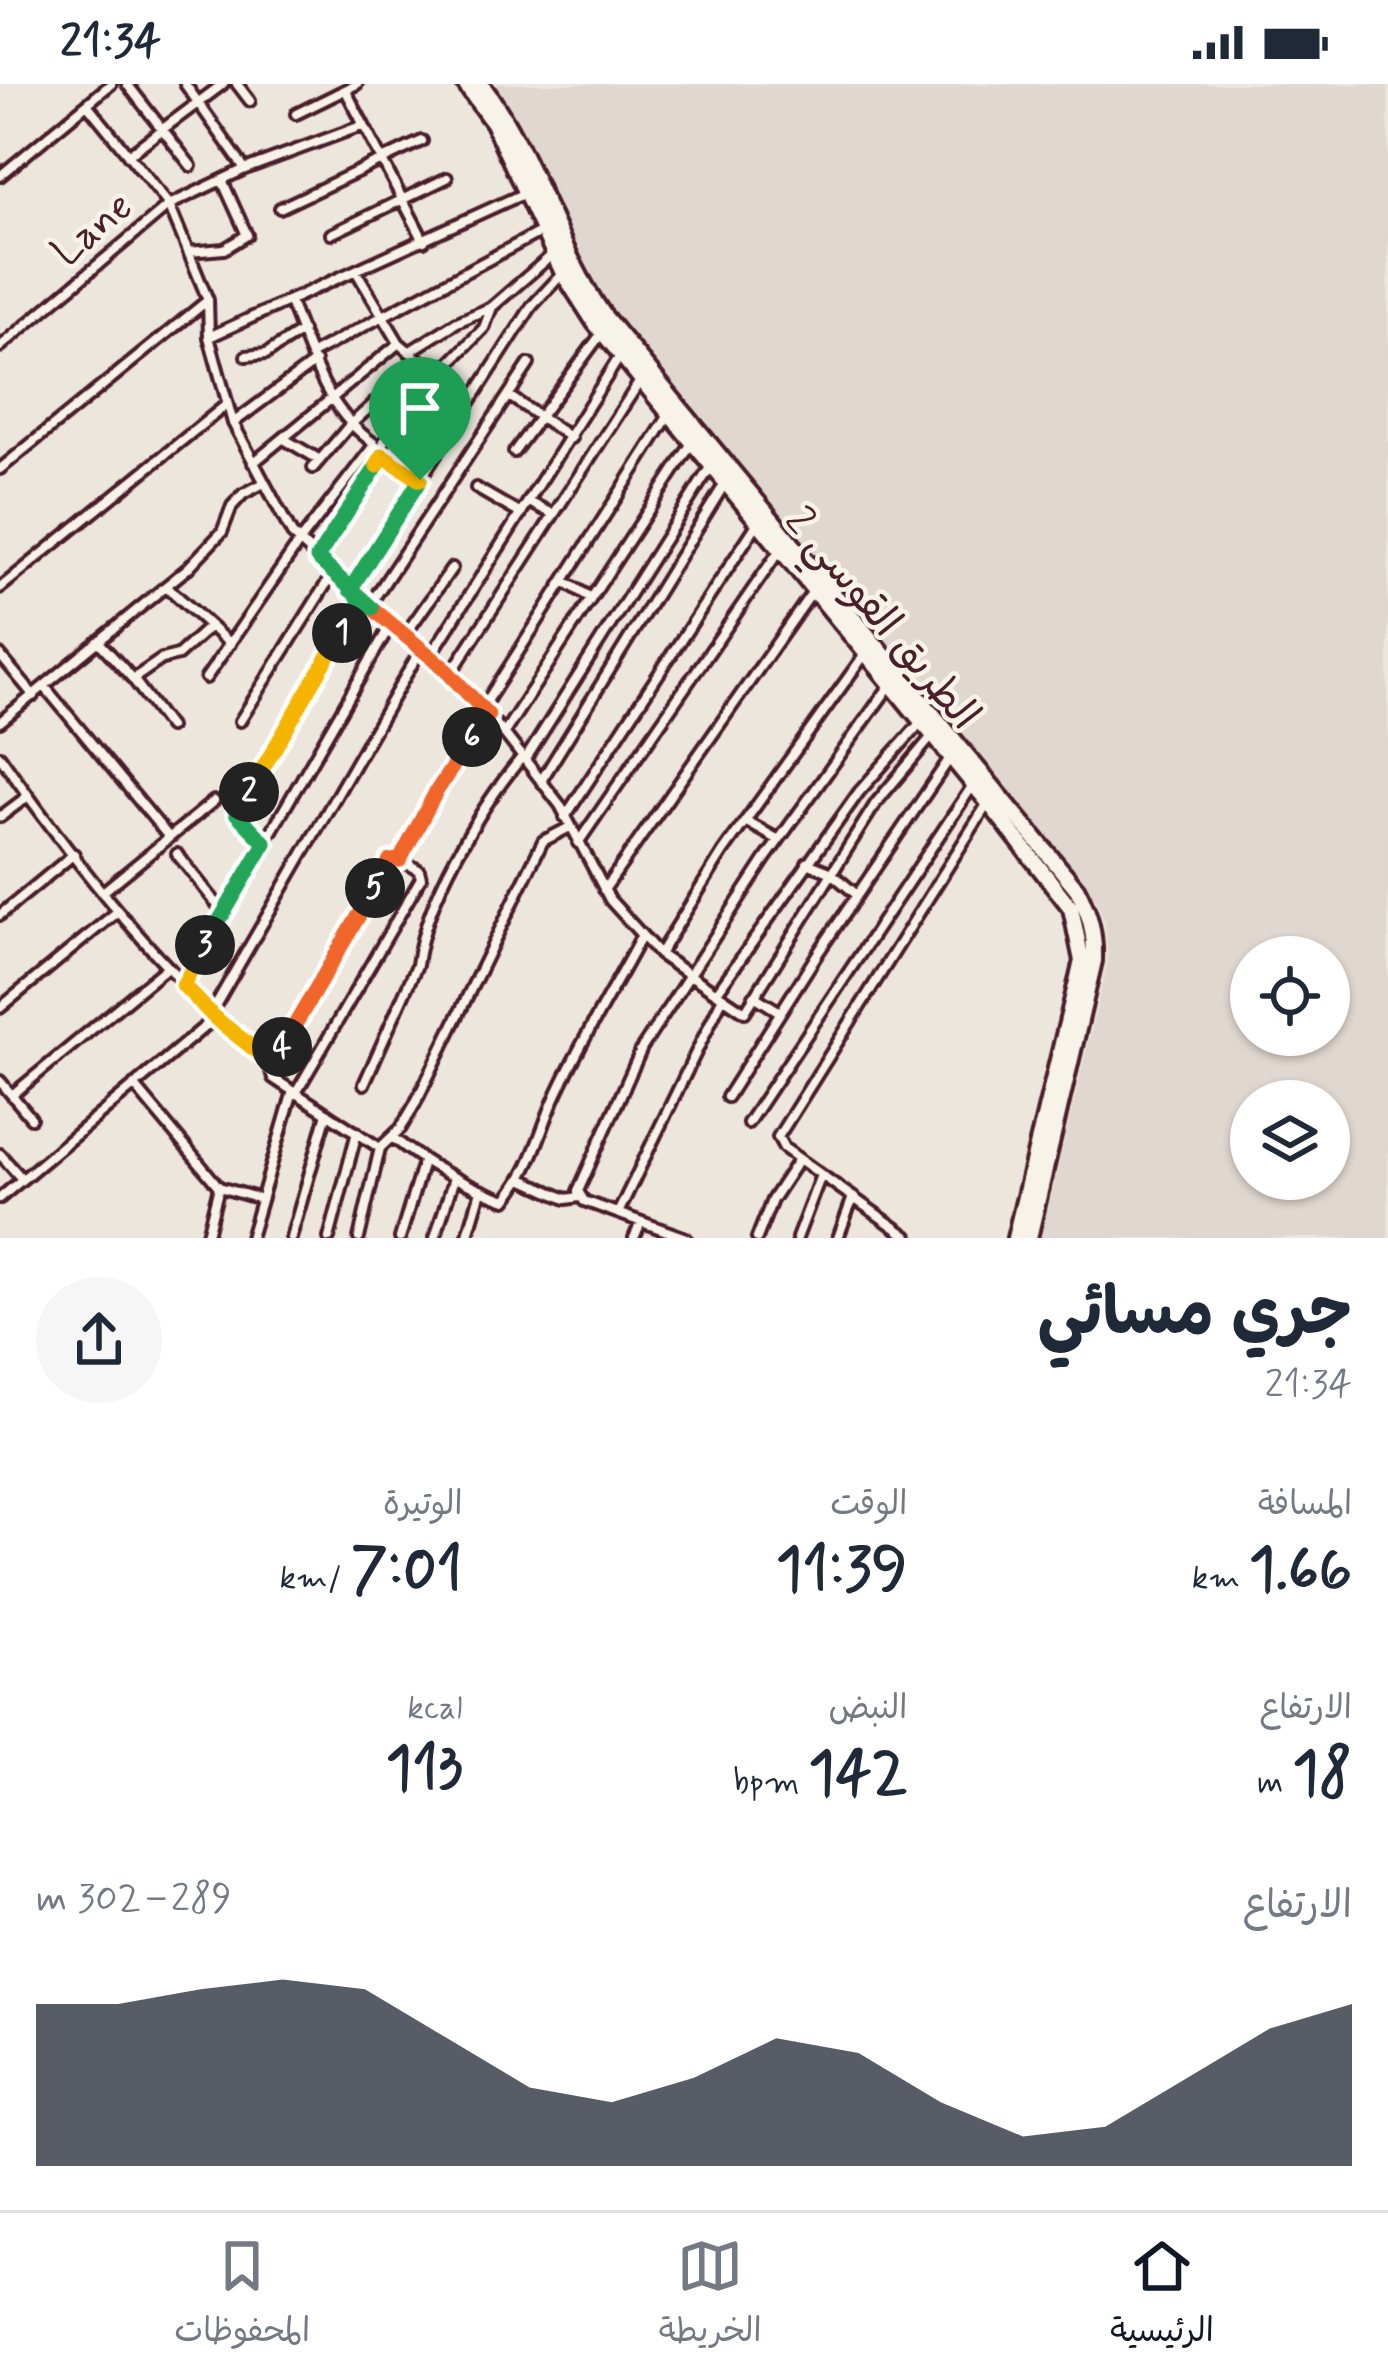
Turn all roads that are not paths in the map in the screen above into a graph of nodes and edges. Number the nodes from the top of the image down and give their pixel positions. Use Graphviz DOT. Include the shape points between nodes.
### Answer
graph roads {
  1 [pos="111,84"];
  2 [pos="127,84"];
  3 [pos="184,84"];
  4 [pos="223,84"];
  5 [pos="236,84"];
  6 [pos="357,84"];
  7 [pos="465,84"];
  8 [pos="481,84"];
  9 [pos="346,91"];
  10 [pos="199,101"];
  11 [pos="250,101"];
  12 [pos="87,104"];
  13 [pos="296,114"];
  14 [pos="364,125"];
  15 [pos="163,129"];
  16 [pos="422,141"];
  17 [pos="128,155"];
  18 [pos="383,161"];
  19 [pos="191,166"];
  20 [pos="245,169"];
  21 [pos="0,176"];
  22 [pos="447,178"];
  23 [pos="222,180"];
  24 [pos="526,192"];
  25 [pos="403,201"];
  26 [pos="169,205"];
  27 [pos="280,208"];
  28 [pos="542,231"];
  29 [pos="331,234"];
  30 [pos="424,241"];
  31 [pos="188,252"];
  32 [pos="553,254"];
  33 [pos="356,271"];
  34 [pos="563,273"];
  35 [pos="208,300"];
  36 [pos="290,300"];
  37 [pos="491,308"];
  38 [pos="383,316"];
  39 [pos="302,331"];
  40 [pos="602,333"];
  41 [pos="209,337"];
  42 [pos="399,343"];
  43 [pos="0,347"];
  44 [pos="409,352"];
  45 [pos="246,356"];
  46 [pos="620,356"];
  47 [pos="313,358"];
  48 [pos="420,362"];
  49 [pos="529,364"];
  50 [pos="438,375"];
  51 [pos="640,381"];
  52 [pos="508,395"];
  53 [pos="332,400"];
  54 [pos="226,405"];
  55 [pos="669,415"];
  56 [pos="540,417"];
  57 [pos="233,423"];
  58 [pos="349,426"];
  59 [pos="571,438"];
  60 [pos="284,439"];
  61 [pos="692,443"];
  62 [pos="380,450"];
  63 [pos="514,452"];
  64 [pos="254,463"];
  65 [pos="711,466"];
  66 [pos="0,469"];
  67 [pos="420,480"];
  68 [pos="264,483"];
  69 [pos="725,483"];
  70 [pos="476,488"];
  71 [pos="529,502"];
  72 [pos="521,514"];
  73 [pos="553,514"];
  74 [pos="758,522"];
  75 [pos="299,541"];
  76 [pos="780,549"];
  77 [pos="317,558"];
  78 [pos="452,568"];
  79 [pos="333,573"];
  80 [pos="563,581"];
  81 [pos="816,584"];
  82 [pos="166,586"];
  83 [pos="0,588"];
  84 [pos="350,590"];
  85 [pos="591,598"];
  86 [pos="365,603"];
  87 [pos="391,624"];
  88 [pos="210,626"];
  89 [pos="405,635"];
  90 [pos="99,642"];
  91 [pos="230,644"];
  92 [pos="421,649"];
  93 [pos="866,652"];
  94 [pos="0,655"];
  95 [pos="430,657"];
  96 [pos="450,675"];
  97 [pos="206,678"];
  98 [pos="134,679"];
  99 [pos="891,684"];
  100 [pos="45,687"];
  101 [pos="34,696"];
  102 [pos="485,712"];
  103 [pos="240,721"];
  104 [pos="922,721"];
  105 [pos="0,722"];
  106 [pos="169,727"];
  107 [pos="504,733"];
  108 [pos="933,735"];
  109 [pos="0,755"];
  110 [pos="951,757"];
  111 [pos="524,759"];
  112 [pos="541,781"];
  113 [pos="974,784"];
  114 [pos="28,796"];
  115 [pos="214,801"];
  116 [pos="988,802"];
  117 [pos="0,817"];
  118 [pos="565,817"];
  119 [pos="745,821"];
  120 [pos="570,827"];
  121 [pos="168,836"];
  122 [pos="779,840"];
  123 [pos="265,843"];
  124 [pos="578,843"];
  125 [pos="74,854"];
  126 [pos="177,854"];
  127 [pos="400,860"];
  128 [pos="808,863"];
  129 [pos="830,872"];
  130 [pos="604,890"];
  131 [pos="104,892"];
  132 [pos="857,895"];
  133 [pos="118,910"];
  134 [pos="224,913"];
  135 [pos="0,915"];
  136 [pos="643,935"];
  137 [pos="660,954"];
  138 [pos="166,968"];
  139 [pos="689,974"];
  140 [pos="183,985"];
  141 [pos="720,994"];
  142 [pos="754,996"];
  143 [pos="0,1008"];
  144 [pos="780,1012"];
  145 [pos="213,1015"];
  146 [pos="273,1064"];
  147 [pos="0,1081"];
  148 [pos="364,1084"];
  149 [pos="134,1085"];
  150 [pos="294,1092"];
  151 [pos="12,1095"];
  152 [pos="727,1097"];
  153 [pos="327,1113"];
  154 [pos="31,1118"];
  155 [pos="748,1123"];
  156 [pos="357,1132"];
  157 [pos="392,1137"];
  158 [pos="380,1148"];
  159 [pos="0,1154"];
  160 [pos="799,1159"];
  161 [pos="423,1162"];
  162 [pos="821,1174"];
  163 [pos="454,1178"];
  164 [pos="22,1179"];
  165 [pos="522,1180"];
  166 [pos="219,1187"];
  167 [pos="481,1191"];
  168 [pos="579,1197"];
  169 [pos="853,1197"];
  170 [pos="0,1198"];
  171 [pos="261,1198"];
  172 [pos="617,1213"];
  173 [pos="641,1222"];
  174 [pos="907,1236"];
  175 [pos="681,1237"];
  176 [pos="206,1238"];
  177 [pos="250,1238"];
  178 [pos="291,1238"];
  179 [pos="329,1238"];
  180 [pos="359,1238"];
  181 [pos="400,1238"];
  182 [pos="435,1238"];
  183 [pos="467,1238"];
  184 [pos="634,1238"];
  185 [pos="757,1238"];
  186 [pos="797,1238"];
  187 [pos="838,1238"];
  188 [pos="1015,1238"];
  189 [pos="1029,1238"];
  1 -- 12 [label="street"];
  2 -- 15 [label="street"];
  3 -- 10 [label="street"];
  4 -- 10 [label="street"];
  5 -- 11 [label="street"];
  6 -- 9 [label="street"];
  7 -- 24 [label="highway, الطريق القوسي 2"];
  8 -- 81 [label="highway, الطريق القوسي 2" via="590,294"];
  9 -- 13 [label="street"];
  9 -- 14 [label="street"];
  10 -- 15 [label="street"];
  10 -- 20 [label="street"];
  12 -- 17 [label="street"];
  12 -- 21 [label="street"];
  14 -- 18 [label="street"];
  14 -- 20 [label="street, Lane"];
  15 -- 17 [label="street"];
  15 -- 19 [label="street"];
  16 -- 18 [label="street"];
  17 -- 26 [label="street"];
  18 -- 25 [label="street"];
  18 -- 27 [label="street"];
  20 -- 23 [label="street, Lane"];
  22 -- 25 [label="street"];
  23 -- 26 [label="street, Lane"];
  23 -- 31 [label="street" via="247,235 224,249"];
  24 -- 28 [label="highway, الطريق القوسي 2"];
  24 -- 30 [label="street"];
  25 -- 29 [label="street"];
  25 -- 30 [label="street"];
  26 -- 31 [label="street"];
  26 -- 43 [label="street, Lane"];
  28 -- 32 [label="highway, الطريق القوسي 2"];
  28 -- 38 [label="street"];
  30 -- 33 [label="street"];
  31 -- 35 [label="street"];
  32 -- 34 [label="highway, الطريق القوسي 2"];
  32 -- 37 [label="street"];
  33 -- 36 [label="street"];
  33 -- 38 [label="street"];
  34 -- 40 [label="highway, الطريق القوسي 2"];
  34 -- 67 [label="street" via="532,306"];
  35 -- 41 [label="street"];
  35 -- 66 [label="street"];
  36 -- 39 [label="street"];
  36 -- 41 [label="street"];
  37 -- 44 [label="street"];
  37 -- 50 [label="street" via="484,328"];
  38 -- 42 [label="street"];
  38 -- 47 [label="street"];
  39 -- 45 [label="street" via="266,354"];
  39 -- 47 [label="street"];
  40 -- 46 [label="highway, الطريق القوسي 2"];
  40 -- 56 [label="street"];
  41 -- 54 [label="street"];
  42 -- 44 [label="street"];
  42 -- 53 [label="street"];
  44 -- 48 [label="street"];
  46 -- 51 [label="highway, الطريق القوسي 2"];
  46 -- 59 [label="street"];
  47 -- 53 [label="street"];
  47 -- 57 [label="street"];
  48 -- 50 [label="street"];
  48 -- 58 [label="street"];
  49 -- 52 [label="street"];
  50 -- 62 [label="street"];
  51 -- 55 [label="highway, الطريق القوسي 2"];
  51 -- 73 [label="street"];
  52 -- 56 [label="street"];
  52 -- 86 [label="street"];
  53 -- 58 [label="street"];
  53 -- 60 [label="street"];
  54 -- 57 [label="street"];
  54 -- 83 [label="street"];
  55 -- 61 [label="highway, الطريق القوسي 2"];
  55 -- 80 [label="street"];
  56 -- 59 [label="street"];
  56 -- 63 [label="street"];
  57 -- 64 [label="street"];
  58 -- 60 [label="street" via="316,464"];
  58 -- 62 [label="street"];
  59 -- 71 [label="street"];
  60 -- 64 [label="street"];
  61 -- 65 [label="highway, الطريق القوسي 2"];
  61 -- 85 [label="street"];
  62 -- 67 [label="street"];
  62 -- 75 [label="street"];
  62 -- 77 [label="street"];
  64 -- 68 [label="street"];
  65 -- 69 [label="highway, الطريق القوسي 2"];
  65 -- 111 [label="street"];
  67 -- 84 [label="street"];
  68 -- 75 [label="street"];
  68 -- 82 [label="street" via="243,494 222,532"];
  69 -- 74 [label="highway, الطريق القوسي 2"];
  69 -- 112 [label="street"];
  70 -- 72 [label="street"];
  71 -- 72 [label="street"];
  71 -- 73 [label="street"];
  72 -- 95 [label="street"];
  73 -- 96 [label="street"];
  74 -- 76 [label="highway, الطريق القوسي 2"];
  74 -- 118 [label="street"];
  75 -- 77 [label="street"];
  75 -- 91 [label="street"];
  76 -- 81 [label="highway, الطريق القوسي 2"];
  76 -- 124 [label="street"];
  77 -- 79 [label="street"];
  78 -- 89 [label="street"];
  79 -- 84 [label="street"];
  79 -- 103 [label="street"];
  80 -- 85 [label="street"];
  80 -- 102 [label="street"];
  81 -- 93 [label="highway, الطريق القوسي 2"];
  81 -- 130 [label="street"];
  81 -- 189 [label="highway, الطريق القوسي 2" via="1088,911 1094,961"];
  82 -- 88 [label="street"];
  82 -- 90 [label="street"];
  84 -- 86 [label="street"];
  85 -- 107 [label="street"];
  86 -- 87 [label="street"];
  86 -- 123 [label="street" via="236,813"];
  87 -- 89 [label="street"];
  87 -- 123 [label="street"];
  88 -- 91 [label="street"];
  88 -- 98 [label="street"];
  89 -- 92 [label="street"];
  90 -- 98 [label="street"];
  90 -- 100 [label="street"];
  91 -- 97 [label="street"];
  92 -- 95 [label="street"];
  92 -- 145 [label="street"];
  93 -- 99 [label="highway, الطريق القوسي 2"];
  93 -- 119 [label="street"];
  94 -- 101 [label="street"];
  95 -- 96 [label="street"];
  96 -- 102 [label="street"];
  98 -- 106 [label="street"];
  99 -- 104 [label="highway, الطريق القوسي 2"];
  99 -- 122 [label="street"];
  100 -- 101 [label="street"];
  100 -- 121 [label="street"];
  101 -- 105 [label="street"];
  102 -- 107 [label="street"];
  102 -- 127 [label="street"];
  104 -- 108 [label="highway, الطريق القوسي 2"];
  104 -- 128 [label="street"];
  107 -- 111 [label="street"];
  108 -- 110 [label="highway, الطريق القوسي 2"];
  108 -- 129 [label="street"];
  109 -- 114 [label="street"];
  110 -- 113 [label="highway, الطريق القوسي 2"];
  110 -- 132 [label="street"];
  111 -- 112 [label="street"];
  111 -- 148 [label="street" via="493,792 448,878"];
  112 -- 118 [label="street"];
  113 -- 116 [label="highway, الطريق القوسي 2"];
  113 -- 155 [label="street"];
  114 -- 117 [label="street"];
  114 -- 125 [label="street"];
  115 -- 121 [label="street"];
  116 -- 160 [label="street" via="781,1128 784,1148"];
  116 -- 188 [label="highway, الطريق القوسي 2" via="1071,908 1082,962"];
  118 -- 120 [label="street"];
  119 -- 122 [label="street"];
  119 -- 137 [label="street"];
  120 -- 124 [label="street"];
  120 -- 157 [label="street" via="543,841"];
  121 -- 131 [label="street"];
  122 -- 139 [label="street"];
  123 -- 134 [label="street"];
  124 -- 130 [label="street"];
  125 -- 131 [label="street"];
  125 -- 135 [label="street"];
  126 -- 134 [label="street"];
  127 -- 146 [label="street" via="390,861"];
  127 -- 150 [label="street" via="422,878"];
  128 -- 129 [label="street"];
  128 -- 141 [label="street"];
  129 -- 132 [label="street"];
  129 -- 142 [label="street"];
  130 -- 136 [label="street"];
  131 -- 133 [label="street"];
  132 -- 144 [label="street"];
  133 -- 138 [label="street"];
  133 -- 143 [label="street"];
  134 -- 140 [label="street"];
  136 -- 137 [label="street"];
  136 -- 165 [label="street" via="553,1102"];
  137 -- 139 [label="street"];
  138 -- 140 [label="street"];
  138 -- 151 [label="street"];
  139 -- 141 [label="street"];
  139 -- 168 [label="street" via="642,1048"];
  140 -- 145 [label="street"];
  141 -- 142 [label="street" via="745,1012"];
  141 -- 172 [label="street"];
  142 -- 144 [label="street"];
  144 -- 152 [label="street"];
  145 -- 146 [label="street"];
  145 -- 149 [label="street"];
  146 -- 150 [label="street" via="273,1078"];
  147 -- 151 [label="street"];
  149 -- 164 [label="street"];
  149 -- 166 [label="street"];
  150 -- 153 [label="street"];
  150 -- 171 [label="street"];
  151 -- 154 [label="street"];
  153 -- 156 [label="street"];
  153 -- 178 [label="street"];
  156 -- 158 [label="street"];
  156 -- 179 [label="street"];
  157 -- 158 [label="street"];
  157 -- 161 [label="street"];
  158 -- 180 [label="street"];
  159 -- 164 [label="street"];
  160 -- 162 [label="street"];
  160 -- 185 [label="street"];
  161 -- 163 [label="street"];
  161 -- 181 [label="street"];
  162 -- 169 [label="street"];
  162 -- 186 [label="street"];
  163 -- 167 [label="street"];
  163 -- 182 [label="street"];
  164 -- 170 [label="street"];
  165 -- 167 [label="street" via="506,1199"];
  165 -- 168 [label="street"];
  166 -- 171 [label="street"];
  166 -- 176 [label="street"];
  167 -- 183 [label="street"];
  168 -- 172 [label="street"];
  169 -- 174 [label="street"];
  169 -- 187 [label="street"];
  171 -- 177 [label="street"];
  172 -- 173 [label="street"];
  173 -- 175 [label="street"];
  173 -- 184 [label="street"];
}
